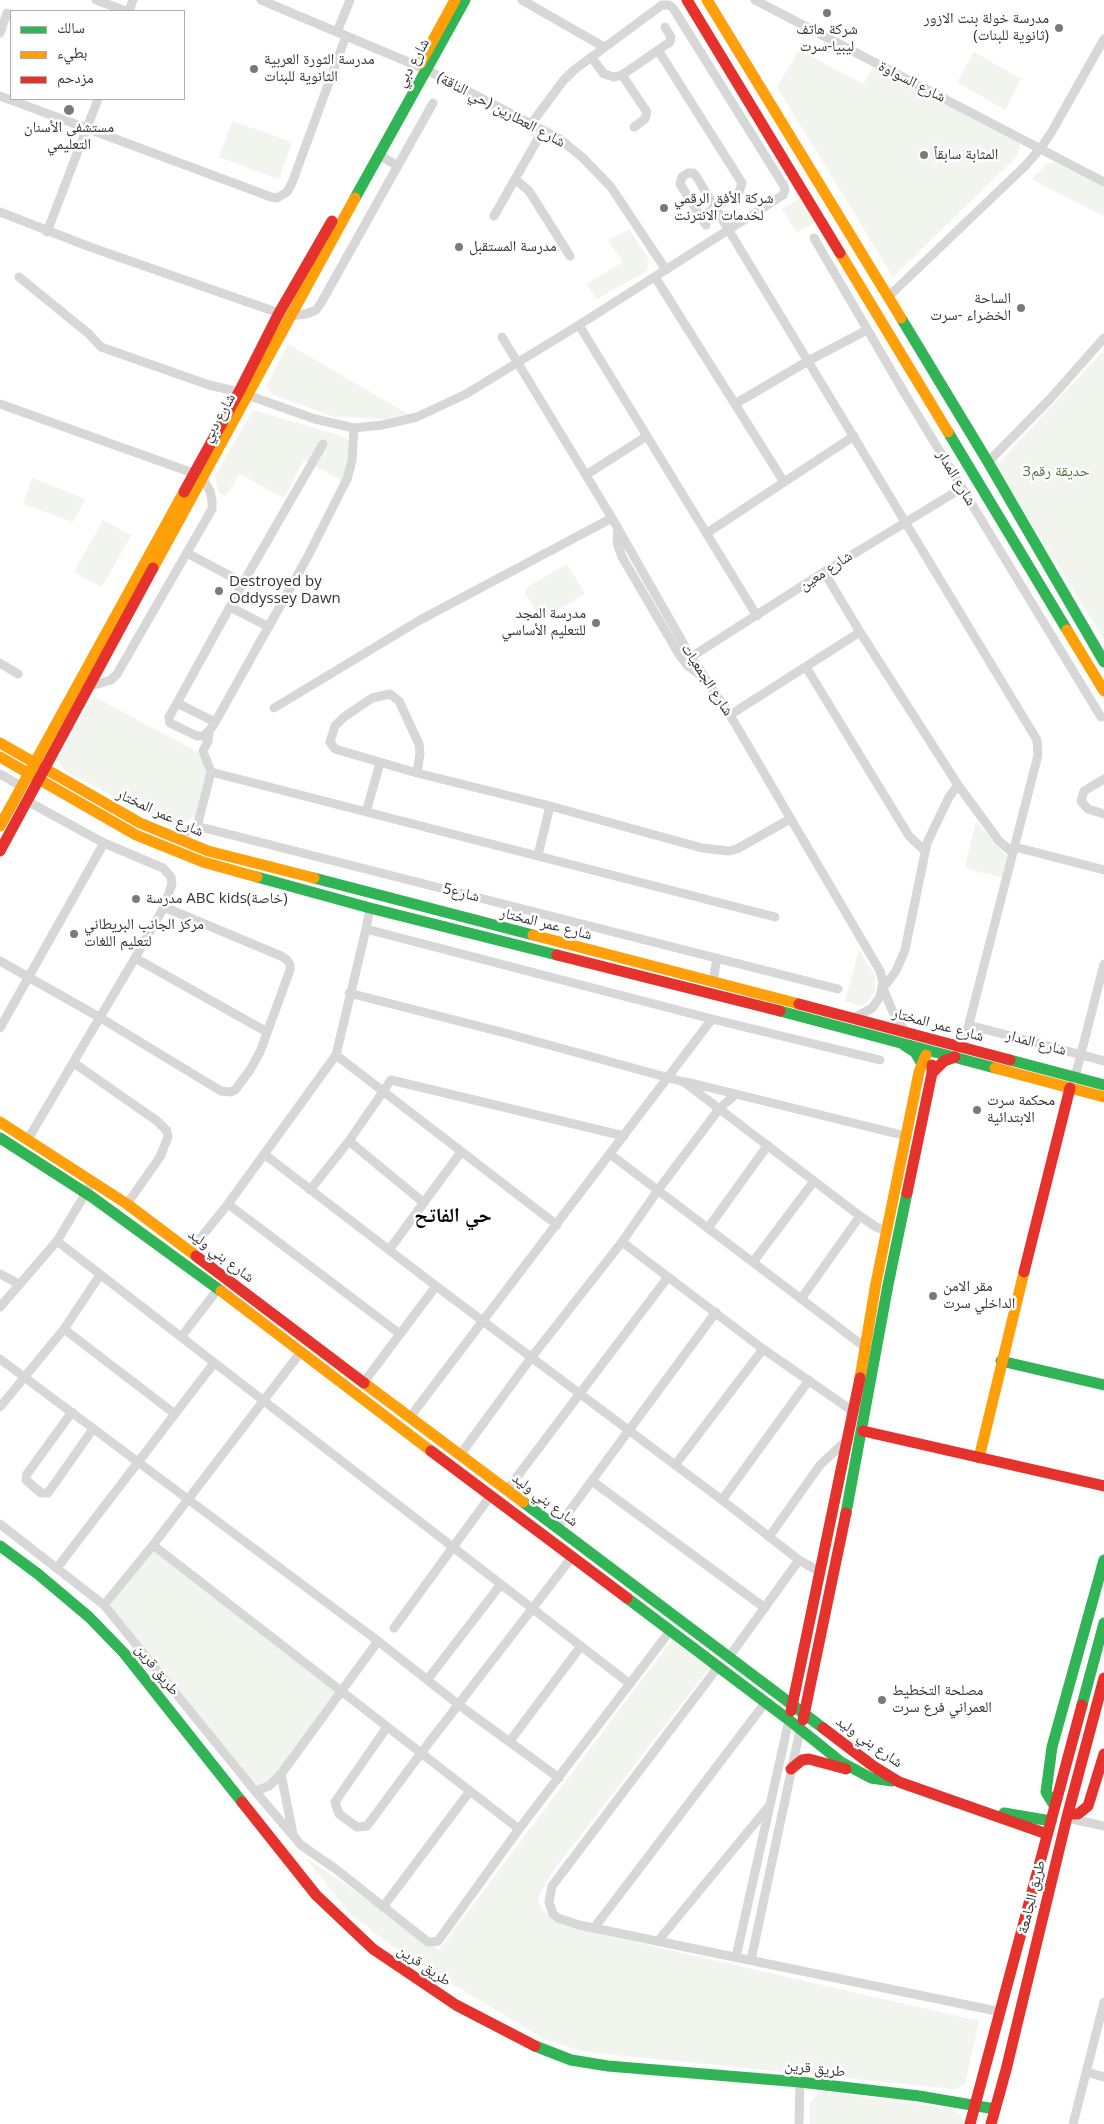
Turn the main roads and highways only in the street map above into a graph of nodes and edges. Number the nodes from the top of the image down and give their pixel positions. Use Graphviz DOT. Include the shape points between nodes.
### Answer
graph roads {
  1 [pos="455,0"];
  2 [pos="465,0"];
  3 [pos="687,0"];
  4 [pos="707,0"];
  5 [pos="703,26"];
  6 [pos="690,35"];
  7 [pos="423,68"];
  8 [pos="284,314"];
  9 [pos="198,476"];
  10 [pos="1104,662"];
  11 [pos="1104,690"];
  12 [pos="0,742"];
  13 [pos="0,757"];
  14 [pos="38,765"];
  15 [pos="33,776"];
  16 [pos="0,826"];
  17 [pos="0,851"];
  18 [pos="901,1043"];
  19 [pos="931,1044"];
  20 [pos="955,1057"];
  21 [pos="922,1064"];
  22 [pos="932,1073"];
  23 [pos="1104,1085"];
  24 [pos="1070,1088"];
  25 [pos="1104,1097"];
  26 [pos="0,1122"];
  27 [pos="0,1138"];
  28 [pos="882,1284"];
  29 [pos="1001,1361"];
  30 [pos="1104,1385"];
  31 [pos="863,1431"];
  32 [pos="979,1458"];
  33 [pos="1104,1486"];
  34 [pos="835,1506"];
  35 [pos="847,1509"];
  36 [pos="0,1546"];
  37 [pos="1104,1560"];
  38 [pos="1104,1623"];
  39 [pos="1104,1678"];
  40 [pos="792,1705"];
  41 [pos="804,1714"];
  42 [pos="789,1720"];
  43 [pos="800,1730"];
  44 [pos="1104,1754"];
  45 [pos="791,1769"];
  46 [pos="857,1772"];
  47 [pos="899,1782"];
  48 [pos="988,1812"];
  49 [pos="1053,1812"];
  50 [pos="1068,1816"];
  51 [pos="1047,1834"];
  52 [pos="975,2105"];
  53 [pos="995,2109"];
  54 [pos="970,2124"];
  55 [pos="990,2124"];
  1 -- 7 [label="main road, شارع دبي"];
  2 -- 7 [label="main road, شارع دبي"];
  3 -- 5 [label="main road"];
  4 -- 10 [label="main road" via="988,462"];
  5 -- 6 [label="main road"];
  5 -- 11 [label="main road"];
  7 -- 8 [label="main road, شارع دبي"];
  7 -- 8 [label="main road, شارع دبي" via="379,155"];
  8 -- 9 [label="main road, شارع دبي"];
  9 -- 14 [label="main road, شارع دبي"];
  9 -- 14 [label="main road, شارع دبي" via="87,687"];
  12 -- 14 [label="main road, شارع عمر المختار"];
  13 -- 15 [label="main road"];
  14 -- 15 [label="main road, شارع دبي"];
  14 -- 19 [label="main road, شارع عمر المختار" via="173,838 208,851 904,1031"];
  15 -- 16 [label="main road, شارع دبي" via="22,786"];
  15 -- 17 [label="main road, شارع دبي" via="27,801"];
  15 -- 18 [label="main road" via="136,835 242,874"];
  18 -- 19 [label="main road"];
  18 -- 21 [label="main road" via="915,1052"];
  19 -- 20 [label="main road, شارع عمر المختار"];
  19 -- 21 [label="main road"];
  19 -- 22 [label="main road"];
  19 -- 23 [label="main road, شارع عمر المختار" via="963,1047"];
  20 -- 22 [label="main road" via="944,1061"];
  20 -- 24 [label="main road, شارع عمر المختار"];
  21 -- 28 [label="main road" via="887,1231"];
  22 -- 28 [label="main road"];
  24 -- 25 [label="main road, شارع عمر المختار"];
  24 -- 29 [label="main road"];
  26 -- 40 [label="main road, شارع بني وليد" via="128,1204"];
  27 -- 42 [label="main road, شارع بني وليد" via="85,1193 218,1289"];
  28 -- 31 [label="main road"];
  28 -- 34 [label="main road"];
  29 -- 30 [label="main road"];
  29 -- 32 [label="main road"];
  31 -- 32 [label="main road"];
  31 -- 35 [label="main road"];
  32 -- 33 [label="main road"];
  34 -- 35 [label="main road"];
  34 -- 40 [label="main road"];
  35 -- 41 [label="main road"];
  36 -- 52 [label="main road, طريق قرين" via="89,1617 124,1653 316,1895 359,1936 401,1969 456,2005 553,2055 608,2066 800,2082"];
  37 -- 49 [label="main road" via="1052,1747 1046,1792"];
  38 -- 49 [label="main road, طريق الجامعة"];
  39 -- 50 [label="main road, طريق الجامعة"];
  40 -- 41 [label="main road, شارع بني وليد"];
  40 -- 42 [label="main road"];
  41 -- 43 [label="main road"];
  41 -- 47 [label="main road, شارع بني وليد"];
  42 -- 43 [label="main road, شارع بني وليد"];
  43 -- 46 [label="main road, شارع بني وليد"];
  44 -- 50 [label="main road" via="1088,1806 1078,1814"];
  45 -- 46 [label="main road" via="796,1763 809,1759"];
  46 -- 47 [label="main road, شارع بني وليد" via="871,1778"];
  47 -- 48 [label="main road"];
  48 -- 49 [label="main road"];
  48 -- 51 [label="main road"];
  49 -- 51 [label="main road, طريق الجامعة"];
  50 -- 53 [label="main road, طريق الجامعة"];
  51 -- 52 [label="main road, طريق الجامعة"];
  52 -- 53 [label="main road, طريق قرين"];
  52 -- 54 [label="main road, طريق الجامعة"];
  53 -- 55 [label="main road, طريق الجامعة"];
}
